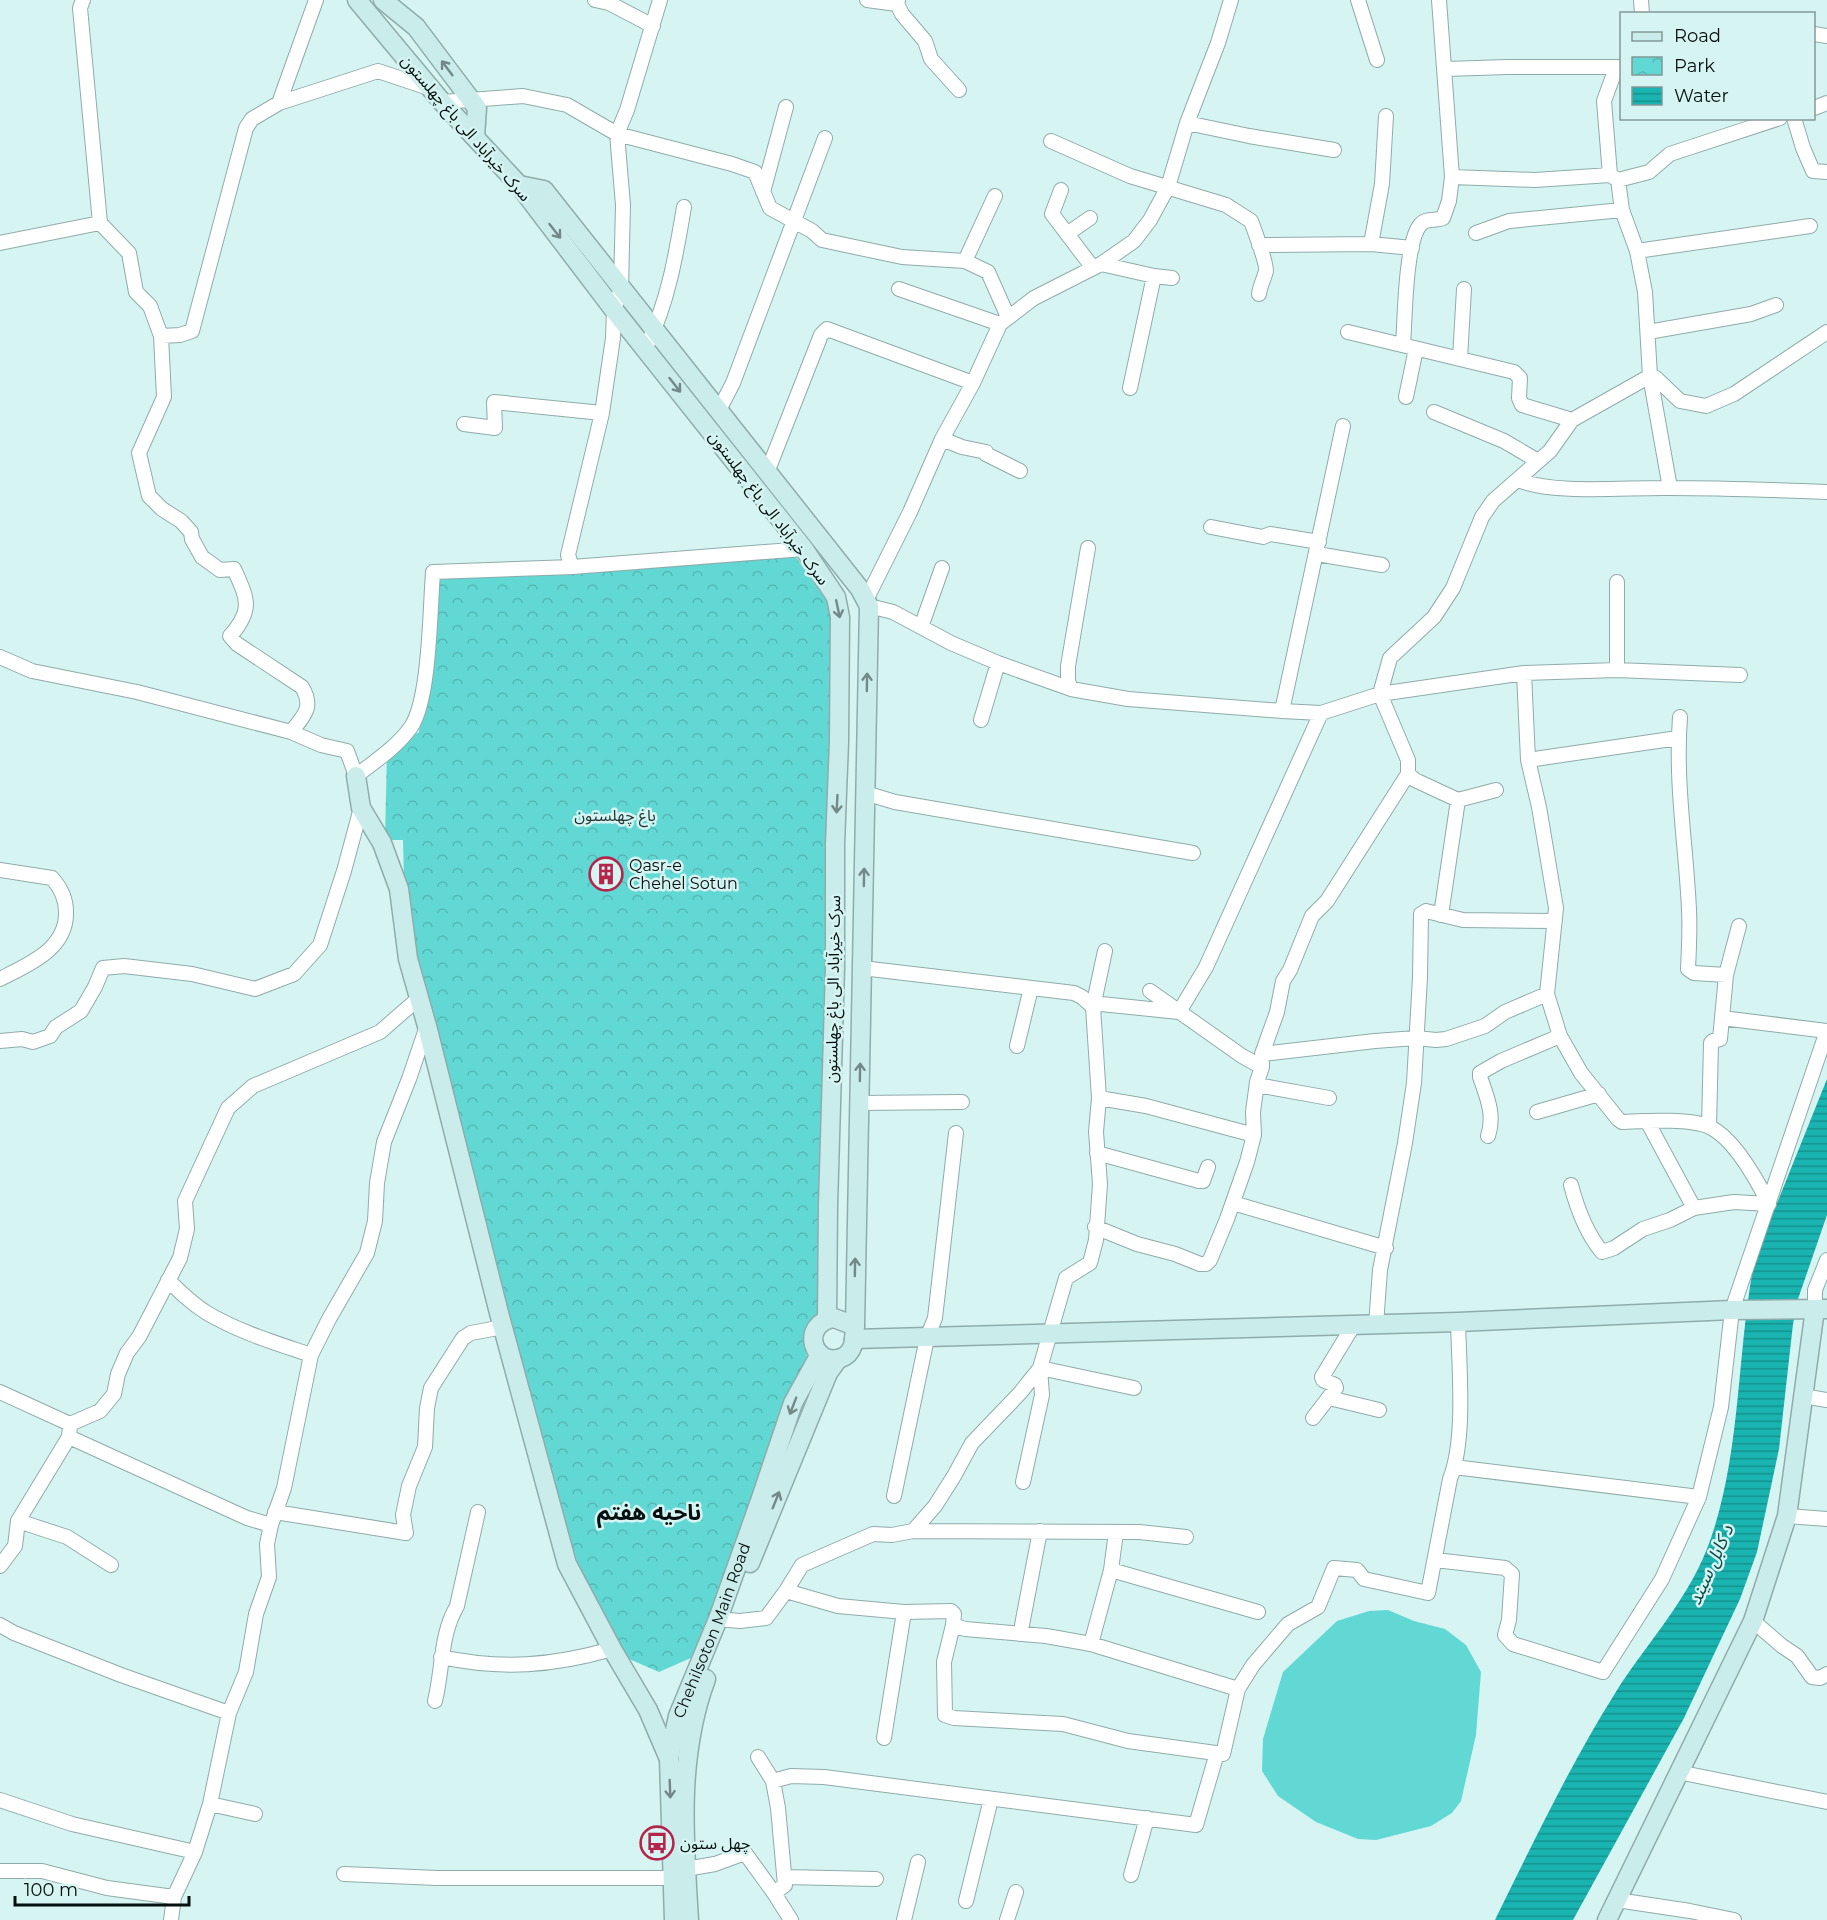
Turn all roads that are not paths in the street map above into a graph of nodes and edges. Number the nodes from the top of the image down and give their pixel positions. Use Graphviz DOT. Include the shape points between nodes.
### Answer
graph roads {
  1 [pos="83,0"];
  2 [pos="316,0"];
  3 [pos="357,0"];
  4 [pos="383,0"];
  5 [pos="595,0"];
  6 [pos="660,0"];
  7 [pos="867,0"];
  8 [pos="1231,0"];
  9 [pos="1358,0"];
  10 [pos="1439,0"];
  11 [pos="897,2"];
  12 [pos="653,26"];
  13 [pos="1377,60"];
  14 [pos="1619,68"];
  15 [pos="1446,69"];
  16 [pos="429,88"];
  17 [pos="959,90"];
  18 [pos="471,100"];
  19 [pos="442,102"];
  20 [pos="279,103"];
  21 [pos="786,107"];
  22 [pos="1386,116"];
  23 [pos="1774,120"];
  24 [pos="1795,120"];
  25 [pos="1187,123"];
  26 [pos="617,134"];
  27 [pos="474,137"];
  28 [pos="825,138"];
  29 [pos="1051,141"];
  30 [pos="1334,150"];
  31 [pos="1827,172"];
  32 [pos="1452,177"];
  33 [pos="1614,177"];
  34 [pos="519,186"];
  35 [pos="1168,187"];
  36 [pos="1061,190"];
  37 [pos="763,192"];
  38 [pos="995,196"];
  39 [pos="684,207"];
  40 [pos="1622,210"];
  41 [pos="1090,218"];
  42 [pos="794,221"];
  43 [pos="100,224"];
  44 [pos="1810,226"];
  45 [pos="1476,233"];
  46 [pos="1067,234"];
  47 [pos="0,243"];
  48 [pos="1371,243"];
  49 [pos="1259,245"];
  50 [pos="1412,248"];
  51 [pos="1637,251"];
  52 [pos="965,261"];
  53 [pos="1097,266"];
  54 [pos="1154,276"];
  55 [pos="1172,278"];
  56 [pos="621,288"];
  57 [pos="899,289"];
  58 [pos="1464,289"];
  59 [pos="1258,294"];
  60 [pos="1776,305"];
  61 [pos="614,310"];
  62 [pos="1004,320"];
  63 [pos="654,330"];
  64 [pos="1348,332"];
  65 [pos="1648,332"];
  66 [pos="1827,332"];
  67 [pos="161,336"];
  68 [pos="646,347"];
  69 [pos="1410,347"];
  70 [pos="1460,359"];
  71 [pos="1650,376"];
  72 [pos="973,383"];
  73 [pos="1130,388"];
  74 [pos="1406,397"];
  75 [pos="719,410"];
  76 [pos="602,412"];
  77 [pos="1434,412"];
  78 [pos="1572,420"];
  79 [pos="464,424"];
  80 [pos="1343,426"];
  81 [pos="942,439"];
  82 [pos="1538,461"];
  83 [pos="768,470"];
  84 [pos="1020,471"];
  85 [pos="1518,480"];
  86 [pos="1670,488"];
  87 [pos="1827,492"];
  88 [pos="1211,526"];
  89 [pos="1088,548"];
  90 [pos="1318,548"];
  91 [pos="804,549"];
  92 [pos="1382,565"];
  93 [pos="572,567"];
  94 [pos="942,568"];
  95 [pos="1617,582"];
  96 [pos="867,603"];
  97 [pos="921,627"];
  98 [pos="0,657"];
  99 [pos="998,663"];
  100 [pos="1617,670"];
  101 [pos="1524,673"];
  102 [pos="1740,675"];
  103 [pos="1071,689"];
  104 [pos="1380,694"];
  105 [pos="1282,711"];
  106 [pos="1321,713"];
  107 [pos="1680,717"];
  108 [pos="981,720"];
  109 [pos="291,732"];
  110 [pos="1678,738"];
  111 [pos="1528,760"];
  112 [pos="1408,774"];
  113 [pos="356,776"];
  114 [pos="1496,790"];
  115 [pos="865,793"];
  116 [pos="1458,800"];
  117 [pos="361,808"];
  118 [pos="1193,853"];
  119 [pos="0,870"];
  120 [pos="1441,915"];
  121 [pos="1555,921"];
  122 [pos="1739,926"];
  123 [pos="1105,951"];
  124 [pos="862,968"];
  125 [pos="1726,975"];
  126 [pos="0,979"];
  127 [pos="1031,988"];
  128 [pos="1149,991"];
  129 [pos="1547,994"];
  130 [pos="419,998"];
  131 [pos="1093,1007"];
  132 [pos="1179,1012"];
  133 [pos="1722,1018"];
  134 [pos="427,1026"];
  135 [pos="1827,1031"];
  136 [pos="1560,1036"];
  137 [pos="1416,1038"];
  138 [pos="0,1041"];
  139 [pos="1017,1046"];
  140 [pos="1262,1060"];
  141 [pos="1257,1085"];
  142 [pos="1599,1094"];
  143 [pos="1099,1098"];
  144 [pos="1329,1098"];
  145 [pos="962,1102"];
  146 [pos="859,1103"];
  147 [pos="1537,1112"];
  148 [pos="1647,1121"];
  149 [pos="1709,1127"];
  150 [pos="956,1133"];
  151 [pos="1254,1136"];
  152 [pos="1488,1136"];
  153 [pos="1097,1153"];
  154 [pos="1208,1167"];
  155 [pos="1571,1185"];
  156 [pos="1233,1203"];
  157 [pos="1769,1204"];
  158 [pos="1694,1208"];
  159 [pos="1095,1227"];
  160 [pos="1386,1248"];
  161 [pos="1827,1260"];
  162 [pos="168,1280"];
  163 [pos="1814,1309"];
  164 [pos="1737,1310"];
  165 [pos="827,1319"];
  166 [pos="1458,1322"];
  167 [pos="1376,1325"];
  168 [pos="1353,1326"];
  169 [pos="503,1327"];
  170 [pos="854,1332"];
  171 [pos="1051,1333"];
  172 [pos="927,1338"];
  173 [pos="819,1354"];
  174 [pos="311,1355"];
  175 [pos="838,1359"];
  176 [pos="1040,1368"];
  177 [pos="1134,1388"];
  178 [pos="0,1392"];
  179 [pos="1803,1396"];
  180 [pos="1329,1398"];
  181 [pos="1827,1400"];
  182 [pos="1379,1410"];
  183 [pos="1313,1418"];
  184 [pos="69,1431"];
  185 [pos="1455,1467"];
  186 [pos="1023,1482"];
  187 [pos="894,1496"];
  188 [pos="1699,1497"];
  189 [pos="478,1512"];
  190 [pos="1787,1516"];
  191 [pos="273,1519"];
  192 [pos="1827,1519"];
  193 [pos="18,1521"];
  194 [pos="913,1531"];
  195 [pos="1040,1531"];
  196 [pos="1116,1532"];
  197 [pos="1186,1537"];
  198 [pos="1435,1560"];
  199 [pos="111,1565"];
  200 [pos="0,1566"];
  201 [pos="1111,1570"];
  202 [pos="786,1591"];
  203 [pos="904,1612"];
  204 [pos="1258,1612"];
  205 [pos="722,1619"];
  206 [pos="1753,1621"];
  207 [pos="0,1625"];
  208 [pos="953,1625"];
  209 [pos="1022,1625"];
  210 [pos="1091,1644"];
  211 [pos="612,1649"];
  212 [pos="441,1657"];
  213 [pos="1827,1674"];
  214 [pos="1238,1689"];
  215 [pos="435,1701"];
  216 [pos="648,1710"];
  217 [pos="229,1713"];
  218 [pos="678,1716"];
  219 [pos="884,1738"];
  220 [pos="1217,1754"];
  221 [pos="758,1757"];
  222 [pos="669,1759"];
  223 [pos="1678,1772"];
  224 [pos="772,1781"];
  225 [pos="991,1798"];
  226 [pos="0,1800"];
  227 [pos="1827,1802"];
  228 [pos="210,1804"];
  229 [pos="255,1814"];
  230 [pos="1147,1818"];
  231 [pos="195,1852"];
  232 [pos="918,1862"];
  233 [pos="0,1871"];
  234 [pos="679,1873"];
  235 [pos="344,1874"];
  236 [pos="1131,1875"];
  237 [pos="785,1877"];
  238 [pos="876,1879"];
  239 [pos="1016,1892"];
  240 [pos="774,1893"];
  241 [pos="174,1897"];
  242 [pos="1617,1900"];
  243 [pos="966,1901"];
  244 [pos="171,1920"];
  245 [pos="675,1920"];
  246 [pos="689,1920"];
  247 [pos="791,1920"];
  248 [pos="904,1920"];
  249 [pos="1007,1920"];
  250 [pos="1607,1920"];
  251 [pos="1734,1920"];
  1 -- 43 [label="street" via="80,8"];
  2 -- 20 [label="street"];
  3 -- 16 [label="main road, سرک خیرآباد الی باغ چهلستون"];
  18 -- 4 [label="main road, one-way" via="416,27"];
  5 -- 12 [label="street"];
  6 -- 12 [label="street"];
  7 -- 11 [label="street"];
  8 -- 25 [label="street"];
  9 -- 13 [label="street"];
  10 -- 15 [label="street"];
  11 -- 17 [label="street" via="925,41 931,59"];
  12 -- 26 [label="street"];
  14 -- 15 [label="street"];
  14 -- 33 [label="street" via="1604,101"];
  15 -- 32 [label="street"];
  16 -- 19 [label="main road, سرک خیرآباد الی باغ چهلستون"];
  16 -- 20 [label="street" via="378,71"];
  18 -- 19 [label="street"];
  18 -- 26 [label="street" via="523,96 567,105"];
  18 -- 27 [label="main road" via="477,108"];
  19 -- 27 [label="main road, سرک خیرآباد الی باغ چهلستون"];
  20 -- 67 [label="street" via="252,119 246,128 192,332"];
  21 -- 37 [label="street"];
  22 -- 48 [label="street" via="1382,184"];
  23 -- 33 [label="street" via="1670,154 1650,172"];
  24 -- 31 [label="street" via="1813,171"];
  25 -- 30 [label="street"];
  25 -- 35 [label="street"];
  26 -- 37 [label="street" via="755,172"];
  26 -- 56 [label="street" via="623,205"];
  27 -- 34 [label="main road, سرک خیرآباد الی باغ چهلستون"];
  28 -- 42 [label="street"];
  29 -- 35 [label="street" via="1130,176"];
  32 -- 33 [label="street"];
  32 -- 50 [label="street" via="1443,218 1420,224"];
  33 -- 40 [label="street"];
  34 -- 56 [label="main road" via="543,190"];
  34 -- 61 [label="main road, سرک خیرآباد الی باغ چهلستون, one-way"];
  35 -- 49 [label="street" via="1226,205 1251,221"];
  35 -- 53 [label="street" via="1134,241"];
  36 -- 46 [label="street" via="1052,214"];
  37 -- 42 [label="street" via="770,208"];
  38 -- 52 [label="street"];
  39 -- 63 [label="street" via="672,273"];
  40 -- 45 [label="street" via="1509,222"];
  40 -- 51 [label="street"];
  41 -- 46 [label="street"];
  42 -- 52 [label="street" via="822,240 902,257"];
  42 -- 75 [label="street"];
  43 -- 47 [label="street"];
  43 -- 67 [label="street" via="129,253 136,292 150,306"];
  44 -- 51 [label="street"];
  46 -- 53 [label="street"];
  48 -- 49 [label="street"];
  48 -- 50 [label="street"];
  49 -- 59 [label="street" via="1267,270"];
  50 -- 69 [label="street"];
  51 -- 65 [label="street"];
  52 -- 62 [label="street" via="988,272"];
  53 -- 54 [label="street"];
  53 -- 62 [label="street" via="1034,298"];
  54 -- 55 [label="street"];
  54 -- 73 [label="street"];
  56 -- 61 [label="street"];
  56 -- 63 [label="main road"];
  57 -- 62 [label="street"];
  58 -- 70 [label="street"];
  60 -- 65 [label="street" via="1751,314"];
  61 -- 68 [label="main road, سرک خیرآباد الی باغ چهلستون"];
  61 -- 76 [label="street"];
  62 -- 72 [label="street"];
  63 -- 68 [label="street"];
  63 -- 75 [label="main road"];
  64 -- 69 [label="street"];
  65 -- 71 [label="street"];
  66 -- 71 [label="street" via="1734,394 1706,406 1680,401"];
  67 -- 109 [label="street" via="164,397 139,453 149,496 182,521 202,557 220,570 234,569 247,603 230,636 302,687 308,697 307,710"];
  68 -- 91 [label="main road, سرک خیرآباد الی باغ چهلستون, one-way"];
  69 -- 70 [label="street"];
  69 -- 74 [label="street"];
  70 -- 78 [label="street" via="1514,372 1520,378 1522,405"];
  71 -- 78 [label="street"];
  71 -- 86 [label="street"];
  72 -- 81 [label="street"];
  72 -- 83 [label="street" via="826,328"];
  75 -- 83 [label="main road"];
  76 -- 79 [label="street" via="494,402 495,428"];
  76 -- 93 [label="street" via="568,555"];
  77 -- 82 [label="street" via="1504,441"];
  78 -- 82 [label="street"];
  80 -- 90 [label="street"];
  81 -- 84 [label="street" via="986,452"];
  81 -- 96 [label="street"];
  82 -- 85 [label="street"];
  83 -- 96 [label="main road"];
  85 -- 86 [label="street" via="1582,488"];
  85 -- 104 [label="street" via="1493,501 1482,517 1453,588 1434,617 1390,658"];
  86 -- 87 [label="street"];
  88 -- 90 [label="street" via="1263,537 1270,534"];
  89 -- 103 [label="street" via="1068,666"];
  90 -- 92 [label="street"];
  90 -- 105 [label="street"];
  91 -- 93 [label="street"];
  91 -- 165 [label="main road, سرک خیرآباد الی باغ چهلستون, one-way" via="836,597 840,617"];
  93 -- 113 [label="street" via="433,572 423,694 412,726"];
  94 -- 97 [label="street"];
  95 -- 100 [label="street"];
  96 -- 97 [label="street"];
  115 -- 96 [label="main road, one-way"];
  97 -- 99 [label="street"];
  98 -- 109 [label="street" via="32,671 137,692"];
  99 -- 103 [label="street"];
  99 -- 108 [label="street"];
  100 -- 101 [label="street"];
  100 -- 102 [label="street"];
  101 -- 104 [label="street"];
  101 -- 111 [label="street"];
  103 -- 105 [label="street" via="1128,699"];
  104 -- 106 [label="street"];
  104 -- 112 [label="street" via="1408,760"];
  105 -- 106 [label="street"];
  106 -- 132 [label="street" via="1206,968"];
  107 -- 110 [label="street"];
  109 -- 113 [label="street" via="347,751"];
  110 -- 111 [label="street"];
  110 -- 125 [label="street" via="1689,909 1688,969 1694,973"];
  111 -- 121 [label="street" via="1549,865"];
  112 -- 116 [label="street"];
  112 -- 140 [label="street" via="1327,901 1312,916 1283,981"];
  113 -- 117 [label="main road"];
  114 -- 116 [label="street"];
  115 -- 118 [label="street" via="895,802"];
  124 -- 115 [label="main road, one-way"];
  116 -- 120 [label="street"];
  117 -- 130 [label="main road" via="382,843 399,889 408,959"];
  117 -- 138 [label="street" via="320,945 294,974 255,989 192,974 124,966 103,968 81,1011 56,1027 50,1036 33,1042"];
  119 -- 126 [label="street" via="52,878 66,904 66,924 61,937 37,960"];
  120 -- 121 [label="street" via="1479,921"];
  120 -- 137 [label="street" via="1426,911 1421,914"];
  121 -- 129 [label="street"];
  122 -- 125 [label="street"];
  123 -- 131 [label="street"];
  124 -- 127 [label="street"];
  146 -- 124 [label="main road, one-way"];
  125 -- 133 [label="street"];
  127 -- 131 [label="street" via="1074,993"];
  127 -- 139 [label="street"];
  128 -- 132 [label="street"];
  129 -- 136 [label="street"];
  129 -- 137 [label="street" via="1464,1034 1436,1040"];
  130 -- 134 [label="main road"];
  130 -- 162 [label="street" via="380,1032 253,1086 228,1108 185,1201 187,1229 180,1258"];
  131 -- 132 [label="street" via="1101,1004"];
  131 -- 143 [label="street"];
  132 -- 140 [label="street" via="1242,1056"];
  133 -- 135 [label="street"];
  133 -- 149 [label="street" via="1720,1039 1711,1043"];
  134 -- 169 [label="main road"];
  134 -- 174 [label="street" via="384,1142 375,1221 367,1253"];
  135 -- 157 [label="street"];
  136 -- 142 [label="street" via="1581,1073"];
  136 -- 152 [label="street" via="1480,1073 1491,1114"];
  137 -- 140 [label="street"];
  137 -- 160 [label="street" via="1414,1083"];
  140 -- 141 [label="street"];
  141 -- 144 [label="street"];
  141 -- 151 [label="street"];
  142 -- 147 [label="street"];
  142 -- 148 [label="street" via="1622,1122"];
  143 -- 151 [label="street" via="1146,1106"];
  143 -- 153 [label="street"];
  145 -- 146 [label="street"];
  170 -- 146 [label="main road, one-way"];
  148 -- 149 [label="street"];
  148 -- 158 [label="street"];
  149 -- 157 [label="street" via="1728,1141"];
  150 -- 172 [label="street" via="935,1318"];
  151 -- 156 [label="street"];
  153 -- 154 [label="street" via="1200,1181"];
  153 -- 159 [label="street" via="1100,1184"];
  155 -- 158 [label="street" via="1602,1252 1643,1229"];
  156 -- 159 [label="street" via="1206,1264"];
  156 -- 160 [label="street"];
  157 -- 158 [label="street" via="1734,1202"];
  157 -- 164 [label="street"];
  159 -- 171 [label="street" via="1096,1240 1089,1263 1066,1278"];
  160 -- 167 [label="street" via="1380,1270"];
  161 -- 163 [label="street" via="1815,1290"];
  162 -- 174 [label="street" via="207,1313 246,1332"];
  162 -- 184 [label="street" via="127,1353 114,1394 100,1411"];
  163 -- 164 [label="main road"];
  163 -- 179 [label="main road"];
  164 -- 166 [label="main road"];
  164 -- 188 [label="street" via="1721,1407"];
  165 -- 170 [label="main road" via="841,1319"];
  165 -- 173 [label="main road" via="813,1335"];
  166 -- 167 [label="main road"];
  166 -- 185 [label="street" via="1459,1443"];
  167 -- 168 [label="main road"];
  168 -- 171 [label="main road"];
  168 -- 180 [label="street" via="1322,1377 1336,1387"];
  169 -- 191 [label="street" via="463,1338 431,1388 424,1447 403,1515 406,1533"];
  169 -- 211 [label="main road" via="567,1564"];
  170 -- 172 [label="main road"];
  170 -- 175 [label="main road" via="849,1353"];
  171 -- 172 [label="main road"];
  171 -- 176 [label="street"];
  172 -- 187 [label="street"];
  173 -- 175 [label="main road"];
  173 -- 205 [label="main road, Chehilsoton Main Road, one-way" via="793,1403"];
  174 -- 191 [label="street" via="286,1478"];
  205 -- 175 [label="main road, Chehilsoton Main Road, one-way" via="828,1373"];
  176 -- 177 [label="street"];
  176 -- 186 [label="street" via="1041,1395"];
  176 -- 194 [label="street" via="972,1443 935,1506"];
  178 -- 184 [label="street"];
  179 -- 181 [label="street"];
  179 -- 190 [label="main road"];
  180 -- 182 [label="street"];
  180 -- 183 [label="street"];
  184 -- 191 [label="street" via="247,1518"];
  184 -- 193 [label="street"];
  185 -- 188 [label="street"];
  185 -- 198 [label="street"];
  188 -- 198 [label="street" via="1662,1579 1603,1672 1508,1640 1505,1635 1512,1574 1505,1568"];
  189 -- 212 [label="street" via="458,1606 449,1620"];
  190 -- 192 [label="street"];
  190 -- 206 [label="main road"];
  191 -- 217 [label="street" via="267,1544 268,1577 256,1614 246,1672"];
  193 -- 199 [label="street" via="67,1537"];
  193 -- 200 [label="street" via="15,1546"];
  194 -- 195 [label="street"];
  194 -- 202 [label="street" via="892,1536 873,1534 802,1565"];
  195 -- 196 [label="street"];
  195 -- 209 [label="street"];
  196 -- 197 [label="street"];
  196 -- 201 [label="street"];
  198 -- 214 [label="street" via="1430,1590 1425,1594 1364,1579 1357,1570 1334,1568 1318,1607 1288,1624"];
  201 -- 204 [label="street"];
  201 -- 210 [label="street"];
  202 -- 203 [label="street" via="838,1606"];
  202 -- 205 [label="street" via="766,1618"];
  203 -- 208 [label="street" via="951,1611"];
  203 -- 219 [label="street"];
  205 -- 218 [label="main road, Chehilsoton Main Road"];
  205 -- 234 [label="main road, Chehilsoton Main Road" via="687,1748"];
  206 -- 213 [label="street" via="1797,1656 1812,1677"];
  206 -- 223 [label="main road"];
  207 -- 217 [label="street"];
  208 -- 210 [label="street"];
  208 -- 220 [label="street" via="944,1662 945,1715 1063,1724 1128,1741"];
  210 -- 214 [label="street"];
  211 -- 212 [label="street" via="526,1666"];
  211 -- 216 [label="main road"];
  212 -- 215 [label="street"];
  214 -- 220 [label="street" via="1224,1753"];
  216 -- 218 [label="main road"];
  216 -- 222 [label="main road"];
  217 -- 228 [label="street"];
  218 -- 222 [label="main road, Chehilsoton Main Road"];
  220 -- 230 [label="street" via="1196,1825"];
  221 -- 224 [label="street"];
  222 -- 234 [label="main road, Chehilsoton Main Road, one-way"];
  223 -- 227 [label="street"];
  223 -- 242 [label="main road"];
  224 -- 225 [label="street" via="791,1776 824,1777"];
  224 -- 237 [label="street"];
  225 -- 230 [label="street"];
  225 -- 243 [label="street"];
  226 -- 231 [label="street" via="72,1824"];
  228 -- 229 [label="street"];
  228 -- 231 [label="street"];
  230 -- 236 [label="street"];
  231 -- 241 [label="street"];
  232 -- 248 [label="street"];
  233 -- 241 [label="street" via="42,1871 107,1888"];
  234 -- 235 [label="street" via="437,1878"];
  234 -- 240 [label="street" via="745,1853"];
  234 -- 245 [label="main road, Chehilsoton Main Road"];
  234 -- 246 [label="main road, Chehilsoton Main Road"];
  237 -- 238 [label="street"];
  237 -- 240 [label="street" via="785,1885"];
  239 -- 249 [label="street"];
  240 -- 247 [label="street"];
  241 -- 244 [label="street"];
  242 -- 250 [label="main road"];
  242 -- 251 [label="street"];
}
